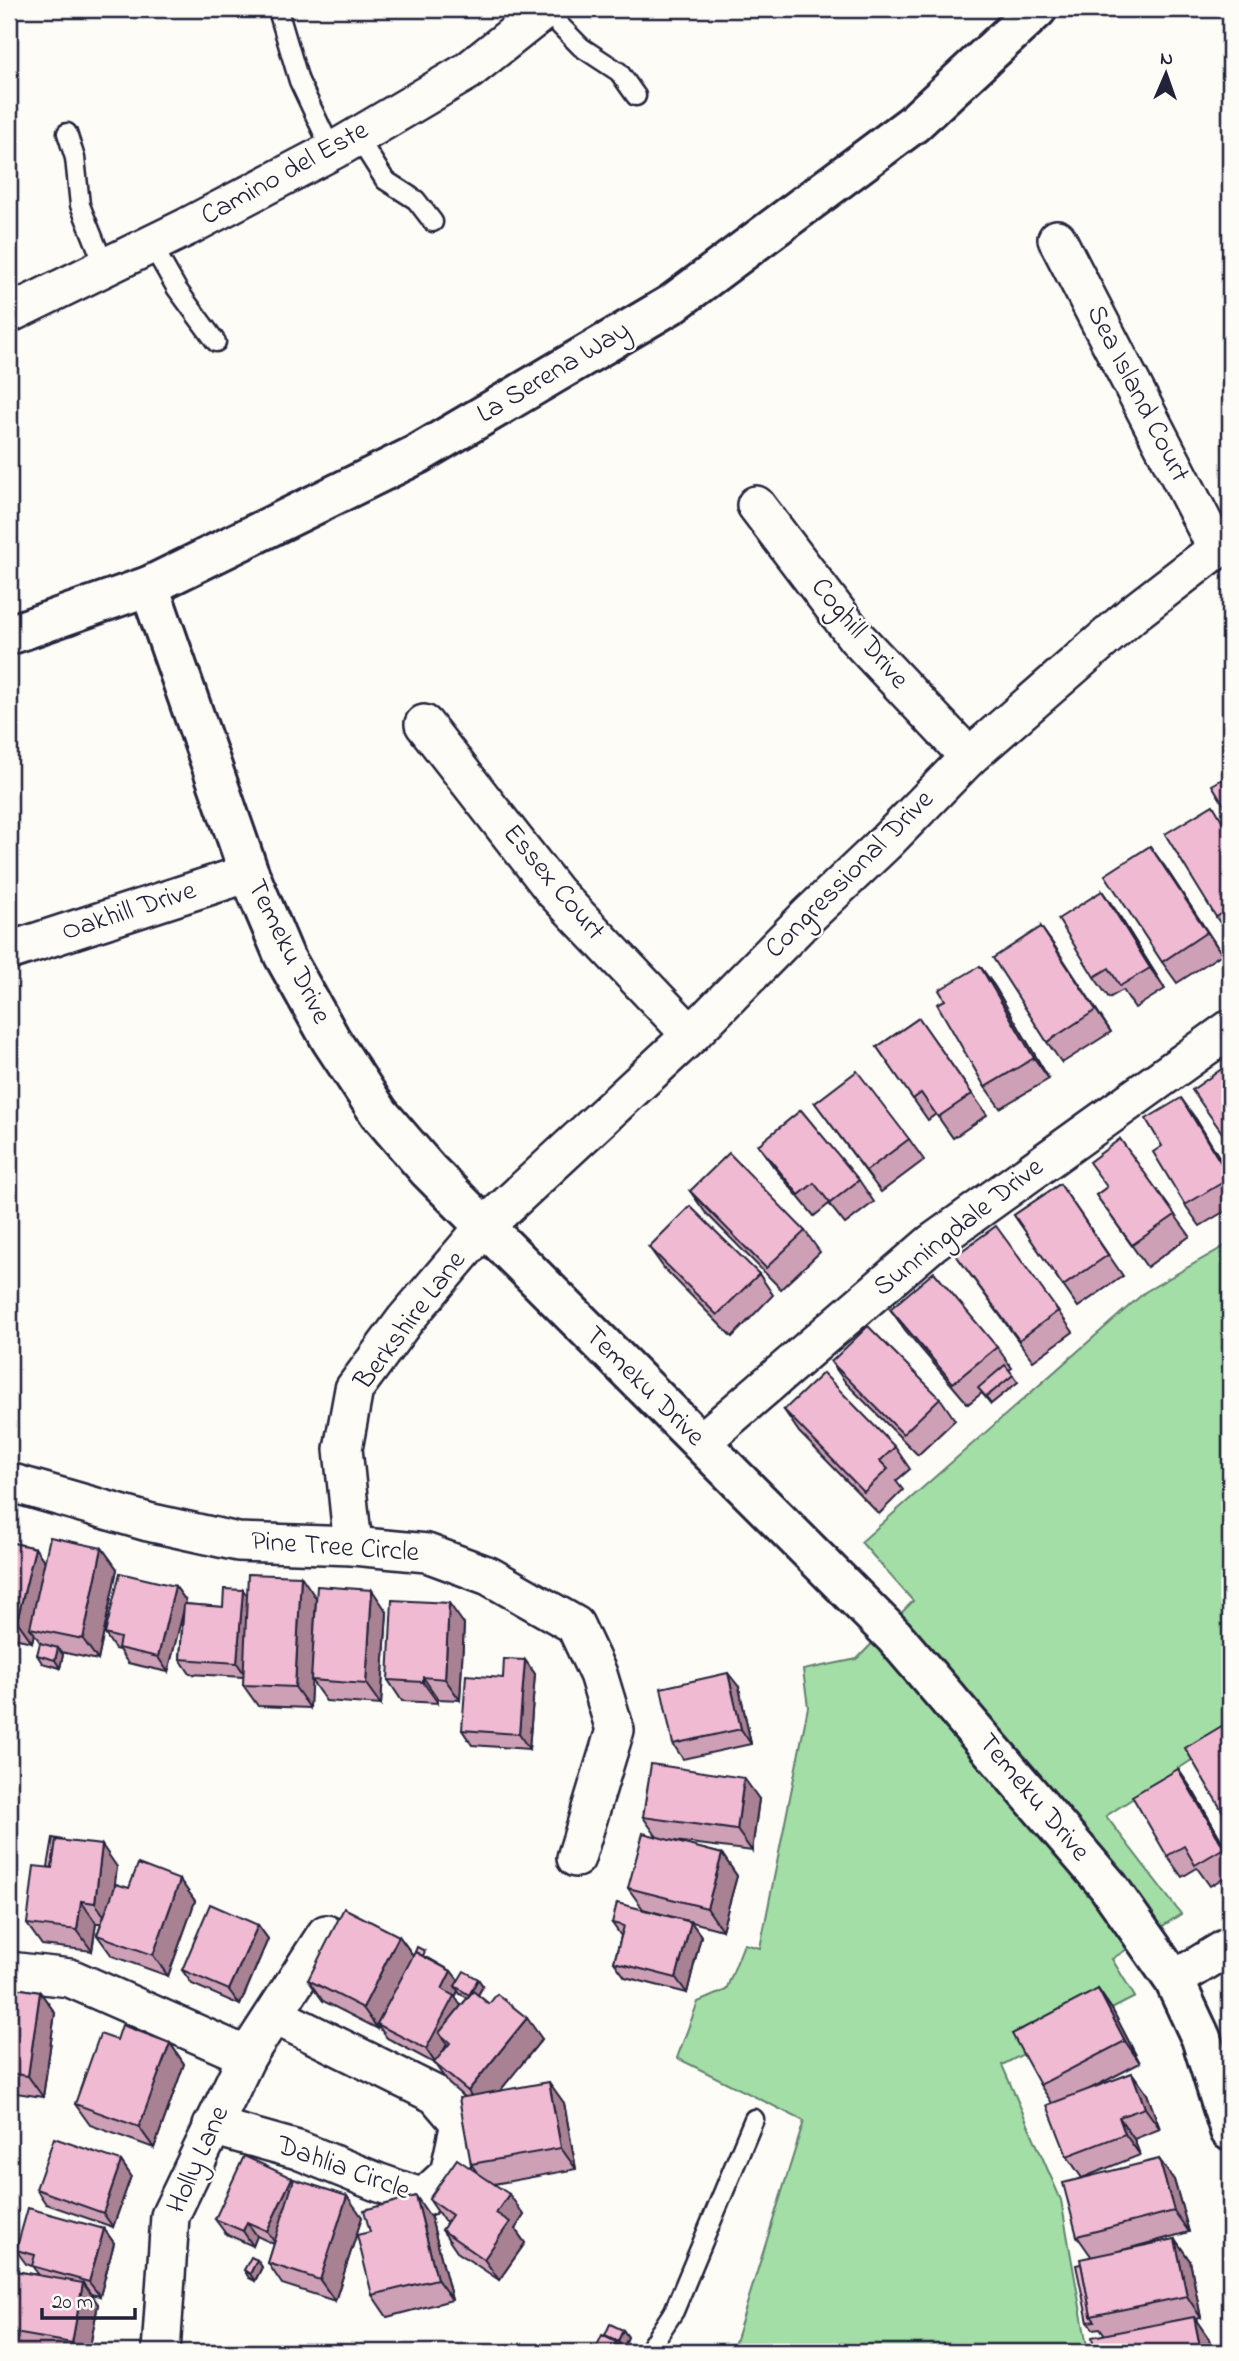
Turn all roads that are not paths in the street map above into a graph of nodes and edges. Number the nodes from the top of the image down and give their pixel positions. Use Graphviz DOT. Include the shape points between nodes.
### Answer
graph roads {
  1 [pos="545,9"];
  2 [pos="1037,9"];
  3 [pos="280,17"];
  4 [pos="636,96"];
  5 [pos="67,134"];
  6 [pos="344,143"];
  7 [pos="433,222"];
  8 [pos="1057,239"];
  9 [pos="152,245"];
  10 [pos="105,267"];
  11 [pos="9,314"];
  12 [pos="216,342"];
  13 [pos="756,505"];
  14 [pos="1224,545"];
  15 [pos="149,586"];
  16 [pos="9,635"];
  17 [pos="424,724"];
  18 [pos="969,757"];
  19 [pos="249,873"];
  20 [pos="9,951"];
  21 [pos="1230,1030"];
  22 [pos="691,1035"];
  23 [pos="485,1226"];
  24 [pos="700,1443"];
  25 [pos="9,1482"];
  26 [pos="353,1546"];
  27 [pos="576,1858"];
  28 [pos="326,1934"];
  29 [pos="1230,1946"];
  30 [pos="9,1971"];
  31 [pos="1174,1980"];
  32 [pos="274,2015"];
  33 [pos="247,2056"];
  34 [pos="754,2119"];
  35 [pos="212,2126"];
  36 [pos="1230,2131"];
  37 [pos="161,2352"];
  38 [pos="647,2352"];
  1 -- 4 [label="lane" via="581,47 619,72"];
  1 -- 6 [label="street, Camino del Este" via="468,71"];
  2 -- 15 [label="street, La Serena Way" via="913,124 672,304 418,454"];
  3 -- 6 [label="lane" via="299,81"];
  5 -- 10 [label="lane" via="75,158 80,205"];
  6 -- 7 [label="lane" via="385,180 416,200"];
  6 -- 9 [label="street, Camino del Este"];
  8 -- 14 [label="street, Sea Island Court"];
  9 -- 10 [label="street, Camino del Este"];
  9 -- 12 [label="lane"];
  10 -- 11 [label="street, Camino del Este"];
  13 -- 18 [label="street, Coghill Drive" via="856,637"];
  14 -- 18 [label="street, Congressional Drive" via="1134,613"];
  15 -- 16 [label="street, La Serena Way"];
  15 -- 19 [label="street, Temeku Drive"];
  17 -- 22 [label="street, Essex Court" via="555,892"];
  18 -- 22 [label="street, Congressional Drive"];
  19 -- 20 [label="street, Oakhill Drive"];
  19 -- 23 [label="street, Temeku Drive" via="284,956 379,1113"];
  21 -- 24 [label="street, Sunningdale Drive" via="932,1243"];
  22 -- 23 [label="street, Congressional Drive"];
  23 -- 24 [label="street, Temeku Drive"];
  23 -- 26 [label="street, Berkshire Lane" via="354,1389 343,1449"];
  24 -- 31 [label="street, Temeku Drive" via="894,1636 1108,1886"];
  25 -- 26 [label="street, Pine Tree Circle" via="238,1542"];
  26 -- 27 [label="street, Pine Tree Circle" via="427,1553 489,1576 575,1625 598,1674 615,1730"];
  28 -- 32 [label="street, Holly Lane"];
  29 -- 31 [label="street"];
  30 -- 33 [label="street" via="70,1978"];
  31 -- 36 [label="street, Temeku Drive" via="1201,2038"];
  32 -- 33 [label="street, Holly Lane"];
  32 -- 35 [label="street, Dahlia Circle" via="436,2095 460,2123 449,2174 423,2198 298,2150"];
  33 -- 35 [label="street, Holly Lane"];
  34 -- 38 [label="lane" via="674,2311"];
  35 -- 37 [label="street, Holly Lane" via="170,2216"];
}
